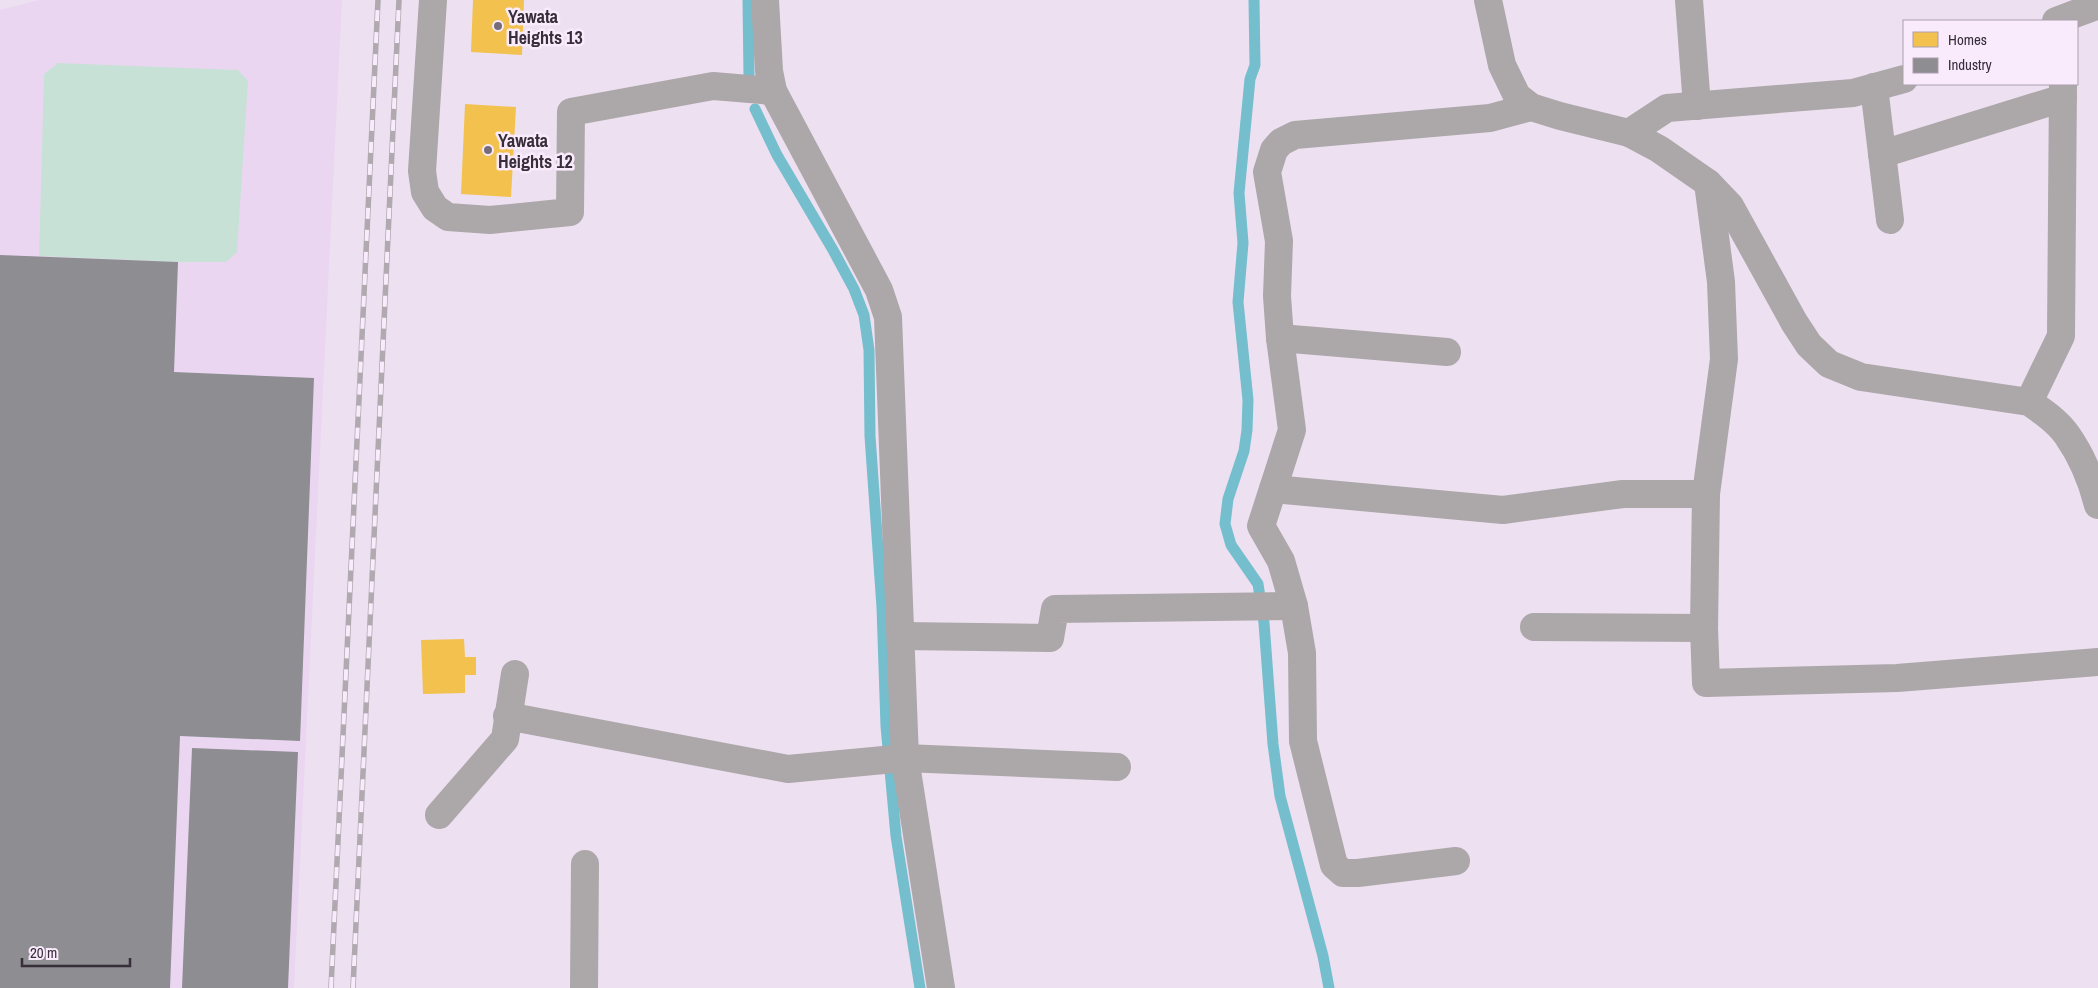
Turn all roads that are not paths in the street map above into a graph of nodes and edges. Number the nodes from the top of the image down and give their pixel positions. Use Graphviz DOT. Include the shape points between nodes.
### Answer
graph roads {
  1 [pos="433,0"];
  2 [pos="765,0"];
  3 [pos="1488,0"];
  4 [pos="1689,0"];
  5 [pos="2096,6"];
  6 [pos="2059,20"];
  7 [pos="1903,78"];
  8 [pos="1874,87"];
  9 [pos="773,91"];
  10 [pos="2063,91"];
  11 [pos="1697,106"];
  12 [pos="1531,107"];
  13 [pos="1629,133"];
  14 [pos="1882,154"];
  15 [pos="1708,183"];
  16 [pos="1890,220"];
  17 [pos="1280,338"];
  18 [pos="1447,352"];
  19 [pos="2029,402"];
  20 [pos="1273,489"];
  21 [pos="1706,494"];
  22 [pos="2098,505"];
  23 [pos="1294,606"];
  24 [pos="1534,626"];
  25 [pos="1704,628"];
  26 [pos="901,636"];
  27 [pos="2098,662"];
  28 [pos="515,674"];
  29 [pos="507,716"];
  30 [pos="905,758"];
  31 [pos="1117,767"];
  32 [pos="439,815"];
  33 [pos="1456,861"];
  34 [pos="585,864"];
  35 [pos="584,988"];
  36 [pos="941,988"];
  1 -- 9 [label="street" via="422,171 425,192 434,208 448,217 490,220 570,212 571,112 713,86"];
  2 -- 9 [label="street"];
  3 -- 12 [label="street" via="1502,65 1518,96"];
  4 -- 11 [label="street"];
  5 -- 6 [label="street"];
  7 -- 8 [label="street"];
  8 -- 11 [label="street" via="1852,93"];
  8 -- 14 [label="street"];
  9 -- 26 [label="street" via="879,290 888,317"];
  10 -- 14 [label="street"];
  10 -- 19 [label="street" via="2061,336"];
  11 -- 13 [label="street" via="1667,108"];
  12 -- 13 [label="street"];
  12 -- 17 [label="street" via="1490,118 1295,135 1281,142 1274,150 1267,172 1279,241 1277,296"];
  13 -- 15 [label="street" via="1659,149"];
  14 -- 16 [label="street"];
  15 -- 19 [label="street" via="1730,206 1809,345 1829,364 1861,377"];
  15 -- 21 [label="street" via="1721,282 1724,359"];
  17 -- 18 [label="street"];
  17 -- 20 [label="street" via="1292,430"];
  19 -- 22 [label="street" via="2050,417 2066,435 2092,483"];
  20 -- 21 [label="street" via="1503,510 1623,494"];
  20 -- 23 [label="street" via="1261,526 1281,561"];
  21 -- 25 [label="street"];
  23 -- 26 [label="street" via="1054,609 1050,638"];
  23 -- 33 [label="street" via="1302,654 1304,741 1334,864 1343,873 1358,873"];
  24 -- 25 [label="street"];
  25 -- 27 [label="street" via="1706,683 1897,678"];
  26 -- 30 [label="street"];
  28 -- 29 [label="street"];
  29 -- 30 [label="street" via="788,769"];
  29 -- 32 [label="street" via="505,739"];
  30 -- 31 [label="street"];
  30 -- 36 [label="street"];
  34 -- 35 [label="street"];
}
